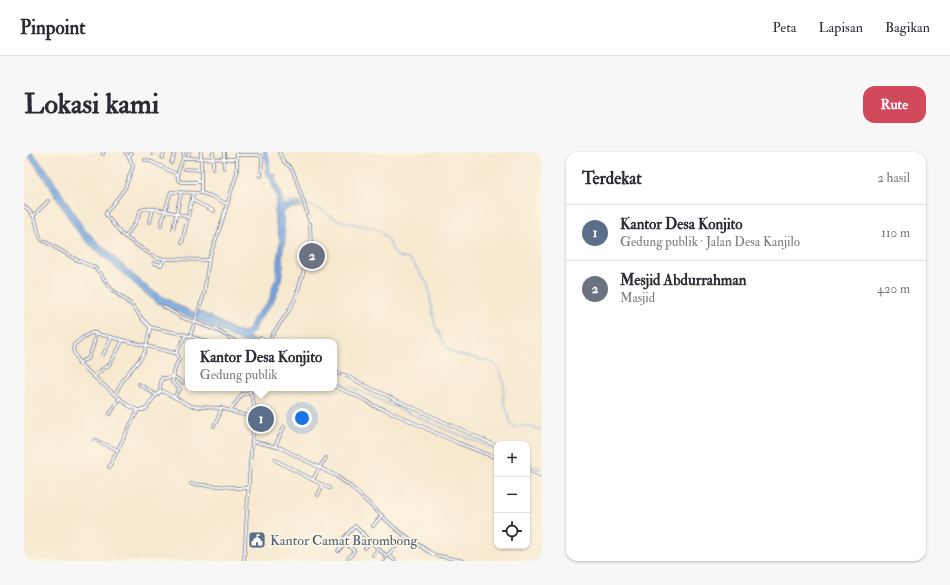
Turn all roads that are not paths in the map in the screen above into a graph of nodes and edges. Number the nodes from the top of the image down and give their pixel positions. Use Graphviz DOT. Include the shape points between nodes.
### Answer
graph roads {
  1 [pos="125,152"];
  2 [pos="132,152"];
  3 [pos="165,152"];
  4 [pos="175,152"];
  5 [pos="189,152"];
  6 [pos="202,152"];
  7 [pos="213,152"];
  8 [pos="224,152"];
  9 [pos="279,152"];
  10 [pos="184,153"];
  11 [pos="237,154"];
  12 [pos="129,157"];
  13 [pos="162,158"];
  14 [pos="183,158"];
  15 [pos="188,158"];
  16 [pos="202,159"];
  17 [pos="213,159"];
  18 [pos="224,159"];
  19 [pos="238,159"];
  20 [pos="145,160"];
  21 [pos="171,163"];
  22 [pos="224,168"];
  23 [pos="185,169"];
  24 [pos="213,169"];
  25 [pos="201,170"];
  26 [pos="178,175"];
  27 [pos="261,176"];
  28 [pos="201,182"];
  29 [pos="182,193"];
  30 [pos="193,193"];
  31 [pos="201,193"];
  32 [pos="192,200"];
  33 [pos="48,201"];
  34 [pos="227,204"];
  35 [pos="24,206"];
  36 [pos="154,209"];
  37 [pos="165,211"];
  38 [pos="214,211"];
  39 [pos="176,214"];
  40 [pos="33,216"];
  41 [pos="188,217"];
  42 [pos="150,222"];
  43 [pos="161,225"];
  44 [pos="173,229"];
  45 [pos="125,237"];
  46 [pos="182,243"];
  47 [pos="165,259"];
  48 [pos="209,260"];
  49 [pos="154,262"];
  50 [pos="164,307"];
  51 [pos="195,321"];
  52 [pos="150,327"];
  53 [pos="96,333"];
  54 [pos="186,335"];
  55 [pos="190,336"];
  56 [pos="112,337"];
  57 [pos="199,339"];
  58 [pos="231,339"];
  59 [pos="270,339"];
  60 [pos="123,340"];
  61 [pos="146,346"];
  62 [pos="176,353"];
  63 [pos="103,355"];
  64 [pos="80,363"];
  65 [pos="337,373"];
  66 [pos="173,376"];
  67 [pos="94,377"];
  68 [pos="183,383"];
  69 [pos="139,384"];
  70 [pos="337,387"];
  71 [pos="160,391"];
  72 [pos="250,392"];
  73 [pos="115,394"];
  74 [pos="156,395"];
  75 [pos="174,397"];
  76 [pos="120,398"];
  77 [pos="221,408"];
  78 [pos="138,410"];
  79 [pos="231,410"];
  80 [pos="110,414"];
  81 [pos="254,418"];
  82 [pos="214,426"];
  83 [pos="284,427"];
  84 [pos="95,440"];
  85 [pos="252,441"];
  86 [pos="494,445"];
  87 [pos="275,446"];
  88 [pos="118,450"];
  89 [pos="494,457"];
  90 [pos="326,458"];
  91 [pos="275,460"];
  92 [pos="109,467"];
  93 [pos="319,468"];
  94 [pos="530,471"];
  95 [pos="542,476"];
  96 [pos="313,480"];
  97 [pos="191,484"];
  98 [pos="323,486"];
  99 [pos="248,488"];
  100 [pos="328,488"];
  101 [pos="318,495"];
  102 [pos="382,515"];
  103 [pos="373,526"];
  104 [pos="363,533"];
  105 [pos="405,536"];
  106 [pos="371,541"];
  107 [pos="345,543"];
  108 [pos="350,547"];
  109 [pos="365,548"];
  110 [pos="378,549"];
  111 [pos="338,551"];
  112 [pos="373,555"];
  113 [pos="388,556"];
  114 [pos="348,559"];
  115 [pos="244,561"];
  116 [pos="383,561"];
  117 [pos="395,561"];
  118 [pos="464,561"];
  1 -- 12 [label="street"];
  2 -- 12 [label="street"];
  3 -- 13 [label="street"];
  4 -- 21 [label="street"];
  5 -- 15 [label="street"];
  6 -- 16 [label="street"];
  7 -- 17 [label="street"];
  8 -- 18 [label="street"];
  9 -- 59 [label="street" via="293,172 306,208 311,242 296,297"];
  10 -- 14 [label="street"];
  11 -- 19 [label="street"];
  11 -- 27 [label="street" via="261,156"];
  12 -- 45 [label="street" via="133,166 127,184 106,213"];
  14 -- 15 [label="street"];
  14 -- 26 [label="street"];
  15 -- 16 [label="street"];
  16 -- 17 [label="street"];
  16 -- 25 [label="street"];
  17 -- 18 [label="street"];
  17 -- 24 [label="street"];
  18 -- 19 [label="street"];
  18 -- 22 [label="street"];
  19 -- 34 [label="street" via="237,173"];
  20 -- 26 [label="street"];
  23 -- 25 [label="street"];
  25 -- 28 [label="street"];
  26 -- 28 [label="street" via="179,181"];
  28 -- 31 [label="street"];
  29 -- 30 [label="street"];
  29 -- 37 [label="street" via="170,193"];
  29 -- 39 [label="street"];
  30 -- 31 [label="street"];
  30 -- 32 [label="street"];
  31 -- 34 [label="street"];
  32 -- 38 [label="street"];
  32 -- 41 [label="street"];
  33 -- 40 [label="street"];
  34 -- 48 [label="street"];
  35 -- 40 [label="street"];
  36 -- 37 [label="street"];
  36 -- 42 [label="street"];
  36 -- 45 [label="street" via="141,209 136,222"];
  37 -- 39 [label="street"];
  37 -- 43 [label="street"];
  39 -- 41 [label="street"];
  39 -- 44 [label="street"];
  40 -- 52 [label="street" via="42,240 94,267 111,289 133,306"];
  41 -- 46 [label="street"];
  45 -- 47 [label="street" via="158,258"];
  47 -- 48 [label="street"];
  47 -- 49 [label="street" via="161,265"];
  48 -- 51 [label="street" via="204,294"];
  50 -- 51 [label="street" via="183,318"];
  51 -- 55 [label="street"];
  51 -- 58 [label="street"];
  52 -- 54 [label="street"];
  52 -- 61 [label="street"];
  53 -- 56 [label="street"];
  53 -- 64 [label="street" via="88,359"];
  53 -- 64 [label="street" via="88,334 74,346"];
  54 -- 55 [label="street"];
  54 -- 62 [label="street"];
  55 -- 57 [label="street"];
  56 -- 60 [label="street"];
  56 -- 63 [label="street"];
  60 -- 61 [label="street"];
  60 -- 67 [label="street" via="108,366"];
  61 -- 62 [label="street"];
  61 -- 73 [label="street" via="141,358 124,378"];
  62 -- 66 [label="street" via="179,360"];
  64 -- 67 [label="street"];
  65 -- 86 [label="street"];
  66 -- 68 [label="street"];
  66 -- 71 [label="street" via="162,378"];
  66 -- 75 [label="street" via="172,382 180,389"];
  67 -- 73 [label="street"];
  69 -- 74 [label="street"];
  70 -- 89 [label="street" via="374,406"];
  71 -- 74 [label="street"];
  71 -- 75 [label="street"];
  72 -- 79 [label="street" via="242,393"];
  72 -- 81 [label="street"];
  73 -- 76 [label="street"];
  74 -- 78 [label="street" via="146,409"];
  75 -- 77 [label="street" via="191,406"];
  76 -- 78 [label="street"];
  76 -- 80 [label="street"];
  77 -- 79 [label="street"];
  77 -- 82 [label="street"];
  78 -- 88 [label="street"];
  79 -- 81 [label="street"];
  81 -- 85 [label="street"];
  83 -- 87 [label="street"];
  84 -- 88 [label="street"];
  85 -- 87 [label="street"];
  85 -- 99 [label="street"];
  87 -- 93 [label="street"];
  88 -- 92 [label="street"];
  90 -- 93 [label="street"];
  91 -- 96 [label="street"];
  93 -- 96 [label="street"];
  93 -- 102 [label="street" via="336,476"];
  94 -- 95 [label="street"];
  96 -- 98 [label="street"];
  97 -- 99 [label="street"];
  98 -- 100 [label="street"];
  98 -- 101 [label="street"];
  99 -- 115 [label="street"];
  102 -- 103 [label="street"];
  102 -- 105 [label="street"];
  104 -- 106 [label="street"];
  104 -- 107 [label="street" via="354,526 342,539"];
  104 -- 108 [label="street"];
  105 -- 113 [label="street"];
  105 -- 118 [label="street" via="431,554"];
  106 -- 109 [label="street"];
  106 -- 110 [label="street"];
  107 -- 108 [label="street"];
  107 -- 111 [label="street"];
  108 -- 114 [label="street" via="354,551"];
  110 -- 112 [label="street"];
  110 -- 113 [label="street"];
  113 -- 116 [label="street"];
  113 -- 117 [label="street"];
}
